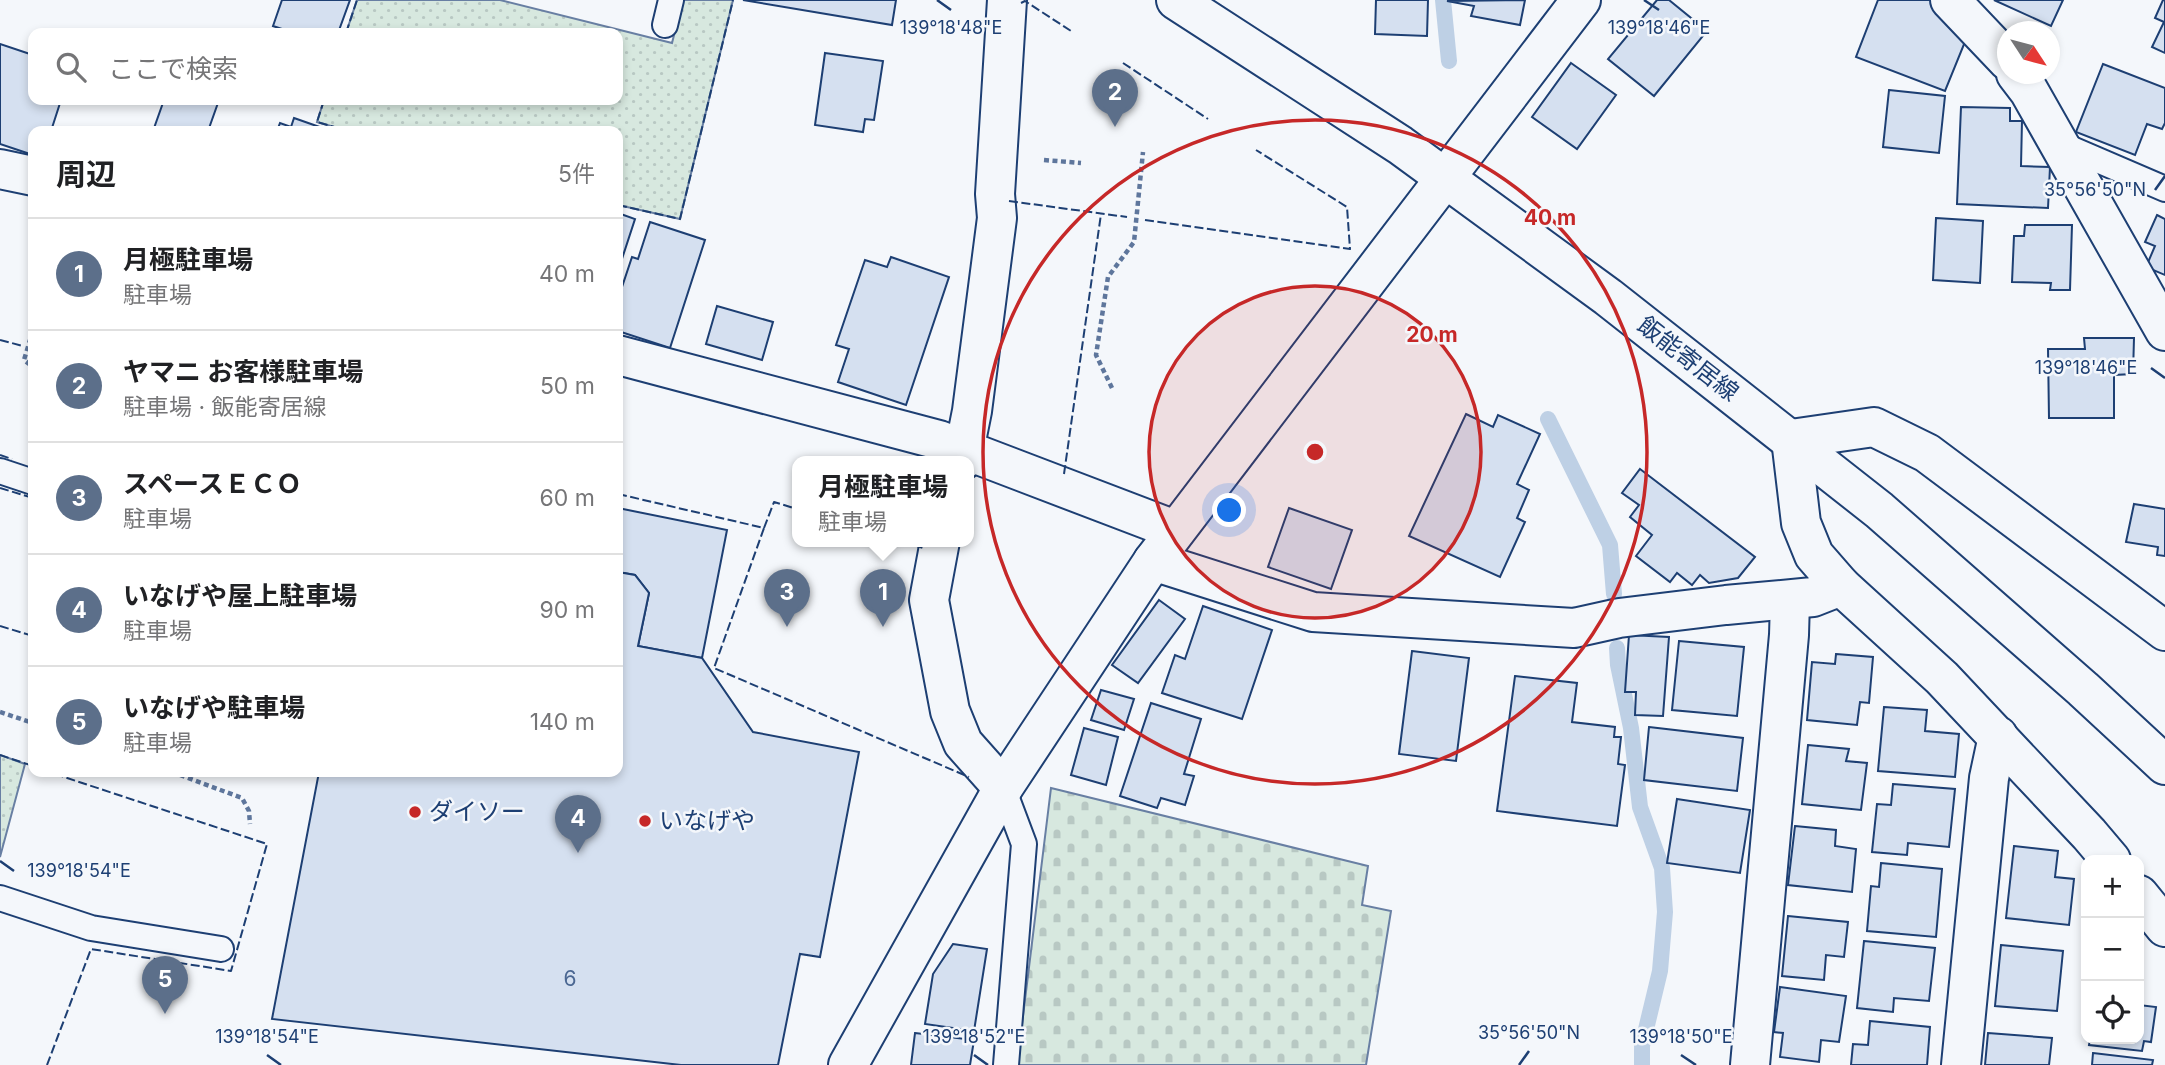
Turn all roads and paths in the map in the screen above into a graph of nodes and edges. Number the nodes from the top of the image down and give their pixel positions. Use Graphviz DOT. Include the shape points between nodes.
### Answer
graph roads {
  1 [pos="671,0"];
  2 [pos="1007,0"];
  3 [pos="1176,0"];
  4 [pos="1581,0"];
  5 [pos="1950,0"];
  6 [pos="665,25"];
  7 [pos="1997,50"];
  8 [pos="2024,84"];
  9 [pos="2058,143"];
  10 [pos="1143,152"];
  11 [pos="0,169"];
  12 [pos="28,175"];
  13 [pos="1446,178"];
  14 [pos="2165,189"];
  15 [pos="2165,331"];
  16 [pos="28,347"];
  17 [pos="623,356"];
  18 [pos="28,363"];
  19 [pos="1112,388"];
  20 [pos="1791,439"];
  21 [pos="963,455"];
  22 [pos="974,459"];
  23 [pos="0,471"];
  24 [pos="28,480"];
  25 [pos="1175,530"];
  26 [pos="939,547"];
  27 [pos="1153,561"];
  28 [pos="1841,586"];
  29 [pos="1790,601"];
  30 [pos="2165,631"];
  31 [pos="0,712"];
  32 [pos="28,721"];
  33 [pos="1998,736"];
  34 [pos="2165,765"];
  35 [pos="185,777"];
  36 [pos="1003,788"];
  37 [pos="250,824"];
  38 [pos="2106,855"];
  39 [pos="0,898"];
  40 [pos="2144,901"];
  41 [pos="2165,928"];
  42 [pos="221,948"];
  43 [pos="848,1065"];
  44 [pos="1006,1065"];
  45 [pos="1750,1065"];
  46 [pos="1961,1065"];
  1 -- 6 [label="lane"];
  2 -- 21 [label="street" via="997,218"];
  3 -- 13 [label="street, 飯能寄居線"];
  4 -- 13 [label="street"];
  5 -- 7 [label="street"];
  8 -- 9 [label="street"];
  9 -- 14 [label="lane"];
  9 -- 15 [label="street"];
  10 -- 19 [label="path" via="1134,242 1108,278 1096,355"];
  11 -- 12 [label="street"];
  13 -- 20 [label="street, 飯能寄居線"];
  13 -- 25 [label="street"];
  16 -- 18 [label="path" via="24,360"];
  17 -- 21 [label="street" via="939,440"];
  20 -- 28 [label="street" via="1801,523 1814,555"];
  20 -- 30 [label="street" via="1874,427 1927,453"];
  20 -- 34 [label="street, 飯能寄居線" via="1879,510"];
  22 -- 25 [label="street"];
  23 -- 24 [label="lane"];
  25 -- 27 [label="street"];
  26 -- 36 [label="street" via="929,600 950,711 963,743"];
  27 -- 29 [label="street" via="1313,612 1574,628 1619,618"];
  27 -- 36 [label="street"];
  28 -- 29 [label="street"];
  28 -- 33 [label="street"];
  29 -- 45 [label="street"];
  31 -- 32 [label="path"];
  33 -- 38 [label="street"];
  33 -- 46 [label="street" via="1989,778"];
  35 -- 37 [label="path" via="242,798"];
  36 -- 43 [label="street"];
  36 -- 44 [label="lane" via="1024,844"];
  39 -- 42 [label="lane" via="91,928"];
  40 -- 41 [label="street"];
}
